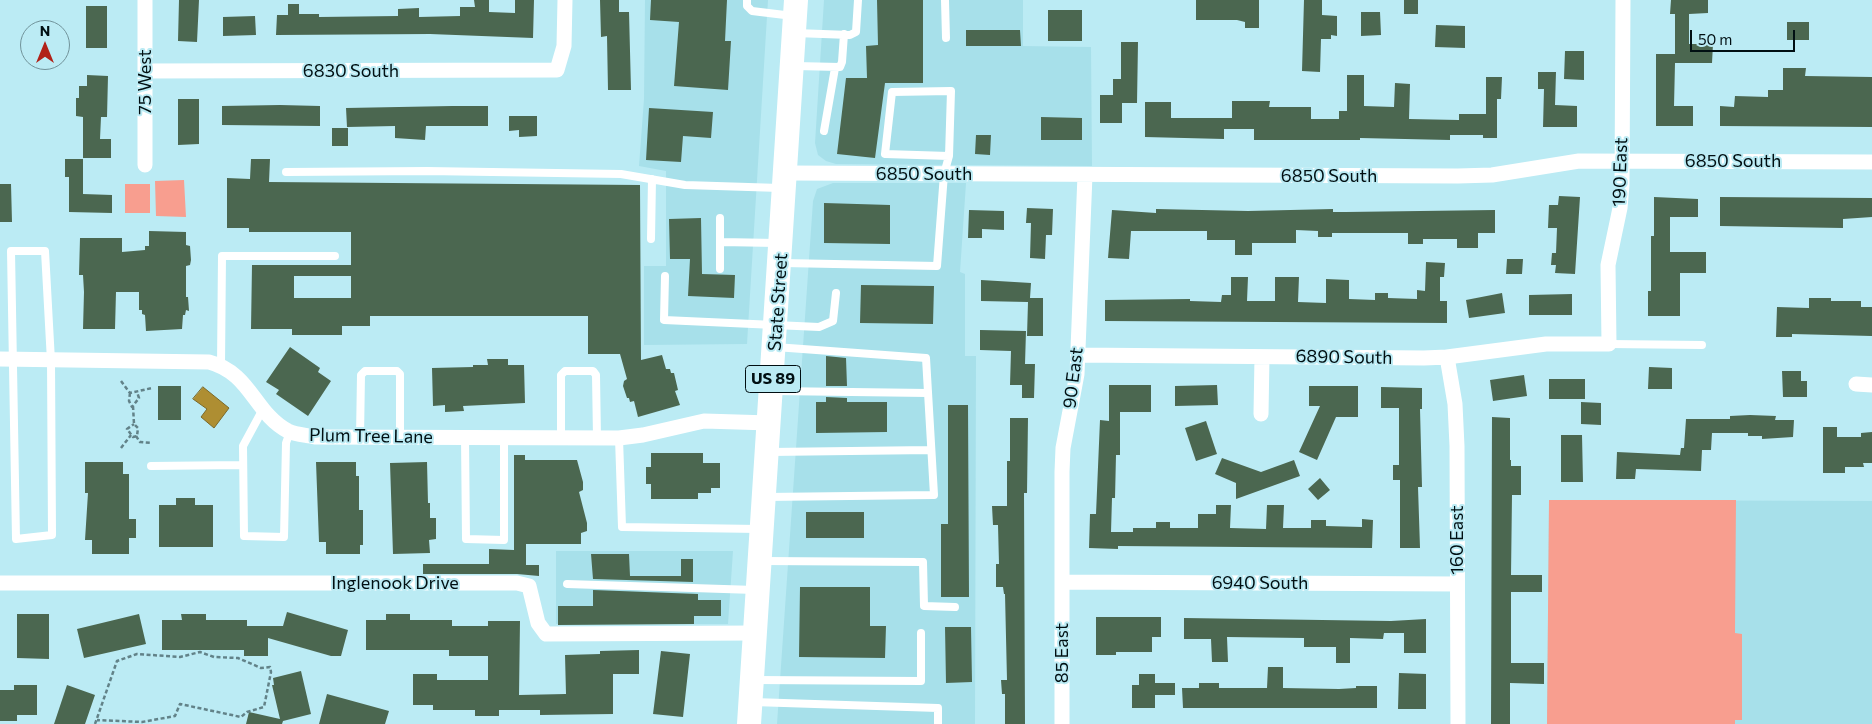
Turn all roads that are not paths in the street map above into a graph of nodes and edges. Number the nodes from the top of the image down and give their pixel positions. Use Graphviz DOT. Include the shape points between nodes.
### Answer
graph roads {
  1 [pos="145,0"];
  2 [pos="565,0"];
  3 [pos="747,0"];
  4 [pos="858,0"];
  5 [pos="945,0"];
  6 [pos="1623,0"];
  7 [pos="795,17"];
  8 [pos="844,34"];
  9 [pos="946,38"];
  10 [pos="792,66"];
  11 [pos="835,68"];
  12 [pos="145,71"];
  13 [pos="824,131"];
  14 [pos="949,156"];
  15 [pos="1622,161"];
  16 [pos="1872,162"];
  17 [pos="145,165"];
  18 [pos="286,172"];
  19 [pos="944,174"];
  20 [pos="1085,175"];
  21 [pos="652,179"];
  22 [pos="785,180"];
  23 [pos="720,218"];
  24 [pos="651,239"];
  25 [pos="720,242"];
  26 [pos="781,253"];
  27 [pos="335,256"];
  28 [pos="720,270"];
  29 [pos="665,276"];
  30 [pos="836,293"];
  31 [pos="776,336"];
  32 [pos="1608,344"];
  33 [pos="1702,345"];
  34 [pos="1078,355"];
  35 [pos="1262,357"];
  36 [pos="1447,357"];
  37 [pos="7,359"];
  38 [pos="51,360"];
  39 [pos="221,365"];
  40 [pos="1856,384"];
  41 [pos="1872,384"];
  42 [pos="772,391"];
  43 [pos="928,393"];
  44 [pos="263,409"];
  45 [pos="1261,414"];
  46 [pos="770,423"];
  47 [pos="290,432"];
  48 [pos="360,437"];
  49 [pos="400,437"];
  50 [pos="465,437"];
  51 [pos="504,438"];
  52 [pos="561,438"];
  53 [pos="597,438"];
  54 [pos="619,438"];
  55 [pos="931,450"];
  56 [pos="768,452"];
  57 [pos="242,465"];
  58 [pos="151,466"];
  59 [pos="764,497"];
  60 [pos="762,529"];
  61 [pos="760,561"];
  62 [pos="1062,582"];
  63 [pos="0,584"];
  64 [pos="568,584"];
  65 [pos="1457,584"];
  66 [pos="758,590"];
  67 [pos="955,607"];
  68 [pos="755,633"];
  69 [pos="921,633"];
  70 [pos="750,702"];
  71 [pos="938,724"];
  72 [pos="1062,724"];
  73 [pos="1458,724"];
  1 -- 12 [label="street, 75 West"];
  2 -- 12 [label="street, 6830 South" via="564,46 557,70"];
  3 -- 7 [label="lane" via="752,11"];
  4 -- 8 [label="lane" via="856,32"];
  5 -- 9 [label="lane"];
  6 -- 15 [label="street, 190 East"];
  7 -- 8 [label="lane"];
  7 -- 10 [label="main road, State Street / US 89"];
  8 -- 11 [label="lane" via="842,62"];
  10 -- 11 [label="lane"];
  10 -- 22 [label="main road, State Street / US 89"];
  11 -- 13 [label="lane"];
  12 -- 17 [label="street, 75 West"];
  14 -- 14 [label="lane" via="951,91 892,92 885,154"];
  14 -- 19 [label="lane"];
  15 -- 16 [label="street, 6850 South"];
  15 -- 20 [label="street, 6850 South" via="1572,161 1492,175 1458,176"];
  15 -- 32 [label="street, 190 East" via="1620,208 1608,265"];
  18 -- 21 [label="lane" via="601,174"];
  19 -- 20 [label="street, 6850 South"];
  19 -- 22 [label="street, 6850 South"];
  19 -- 26 [label="lane" via="937,266"];
  20 -- 34 [label="street, 90 East"];
  21 -- 22 [label="lane" via="686,185"];
  21 -- 24 [label="lane"];
  22 -- 26 [label="main road, State Street / US 89"];
  23 -- 25 [label="lane"];
  25 -- 26 [label="lane"];
  25 -- 28 [label="lane"];
  26 -- 31 [label="main road, State Street / US 89"];
  27 -- 39 [label="lane" via="222,256"];
  29 -- 31 [label="lane" via="664,320"];
  30 -- 31 [label="lane" via="833,321"];
  31 -- 42 [label="main road, State Street / US 89"];
  31 -- 43 [label="lane" via="926,358"];
  32 -- 33 [label="lane"];
  32 -- 36 [label="street, 6890 South" via="1546,344"];
  34 -- 35 [label="street, 6890 South"];
  34 -- 62 [label="street, 90 East" via="1063,448"];
  35 -- 36 [label="street, 6890 South"];
  35 -- 45 [label="street"];
  36 -- 65 [label="street, 160 East" via="1457,422"];
  37 -- 38 [label="street, Plum Tree Lane"];
  37 -- 38 [label="lane" via="11,251 45,251"];
  37 -- 38 [label="lane" via="16,539 52,534"];
  38 -- 39 [label="street, Plum Tree Lane" via="196,361"];
  39 -- 44 [label="street, Plum Tree Lane" via="249,388"];
  40 -- 41 [label="street"];
  42 -- 43 [label="lane"];
  42 -- 46 [label="main road, State Street / US 89"];
  43 -- 55 [label="lane"];
  44 -- 47 [label="street, Plum Tree Lane"];
  44 -- 57 [label="lane" via="243,446"];
  46 -- 54 [label="street, Plum Tree Lane" via="704,421"];
  46 -- 56 [label="main road, State Street / US 89"];
  47 -- 48 [label="street, Plum Tree Lane" via="315,437"];
  47 -- 57 [label="lane" via="286,444 284,537 244,536"];
  48 -- 49 [label="street, Plum Tree Lane"];
  48 -- 49 [label="lane" via="361,374 365,371 397,371 400,374"];
  49 -- 50 [label="street, Plum Tree Lane"];
  50 -- 51 [label="street, Plum Tree Lane"];
  50 -- 51 [label="lane" via="466,540 504,540"];
  51 -- 52 [label="street, Plum Tree Lane"];
  52 -- 53 [label="street, Plum Tree Lane"];
  52 -- 53 [label="lane" via="561,374 565,371 593,371 596,375"];
  53 -- 54 [label="street, Plum Tree Lane"];
  54 -- 60 [label="lane" via="622,527"];
  55 -- 56 [label="lane"];
  55 -- 59 [label="lane" via="934,495"];
  56 -- 59 [label="main road, State Street / US 89"];
  57 -- 58 [label="lane"];
  59 -- 60 [label="main road, State Street / US 89"];
  60 -- 61 [label="main road, State Street / US 89"];
  61 -- 66 [label="main road, State Street / US 89"];
  61 -- 67 [label="lane" via="923,562 924,606"];
  62 -- 65 [label="street, 6940 South"];
  62 -- 72 [label="street, 85 East"];
  63 -- 68 [label="street, Inglenook Drive" via="517,583 529,586 535,614 546,634"];
  64 -- 66 [label="lane"];
  65 -- 73 [label="street, 160 East"];
  66 -- 68 [label="main road, State Street / US 89"];
  68 -- 70 [label="main road, State Street / US 89"];
  69 -- 70 [label="lane" via="921,681"];
  70 -- 71 [label="lane" via="938,708"];
}
